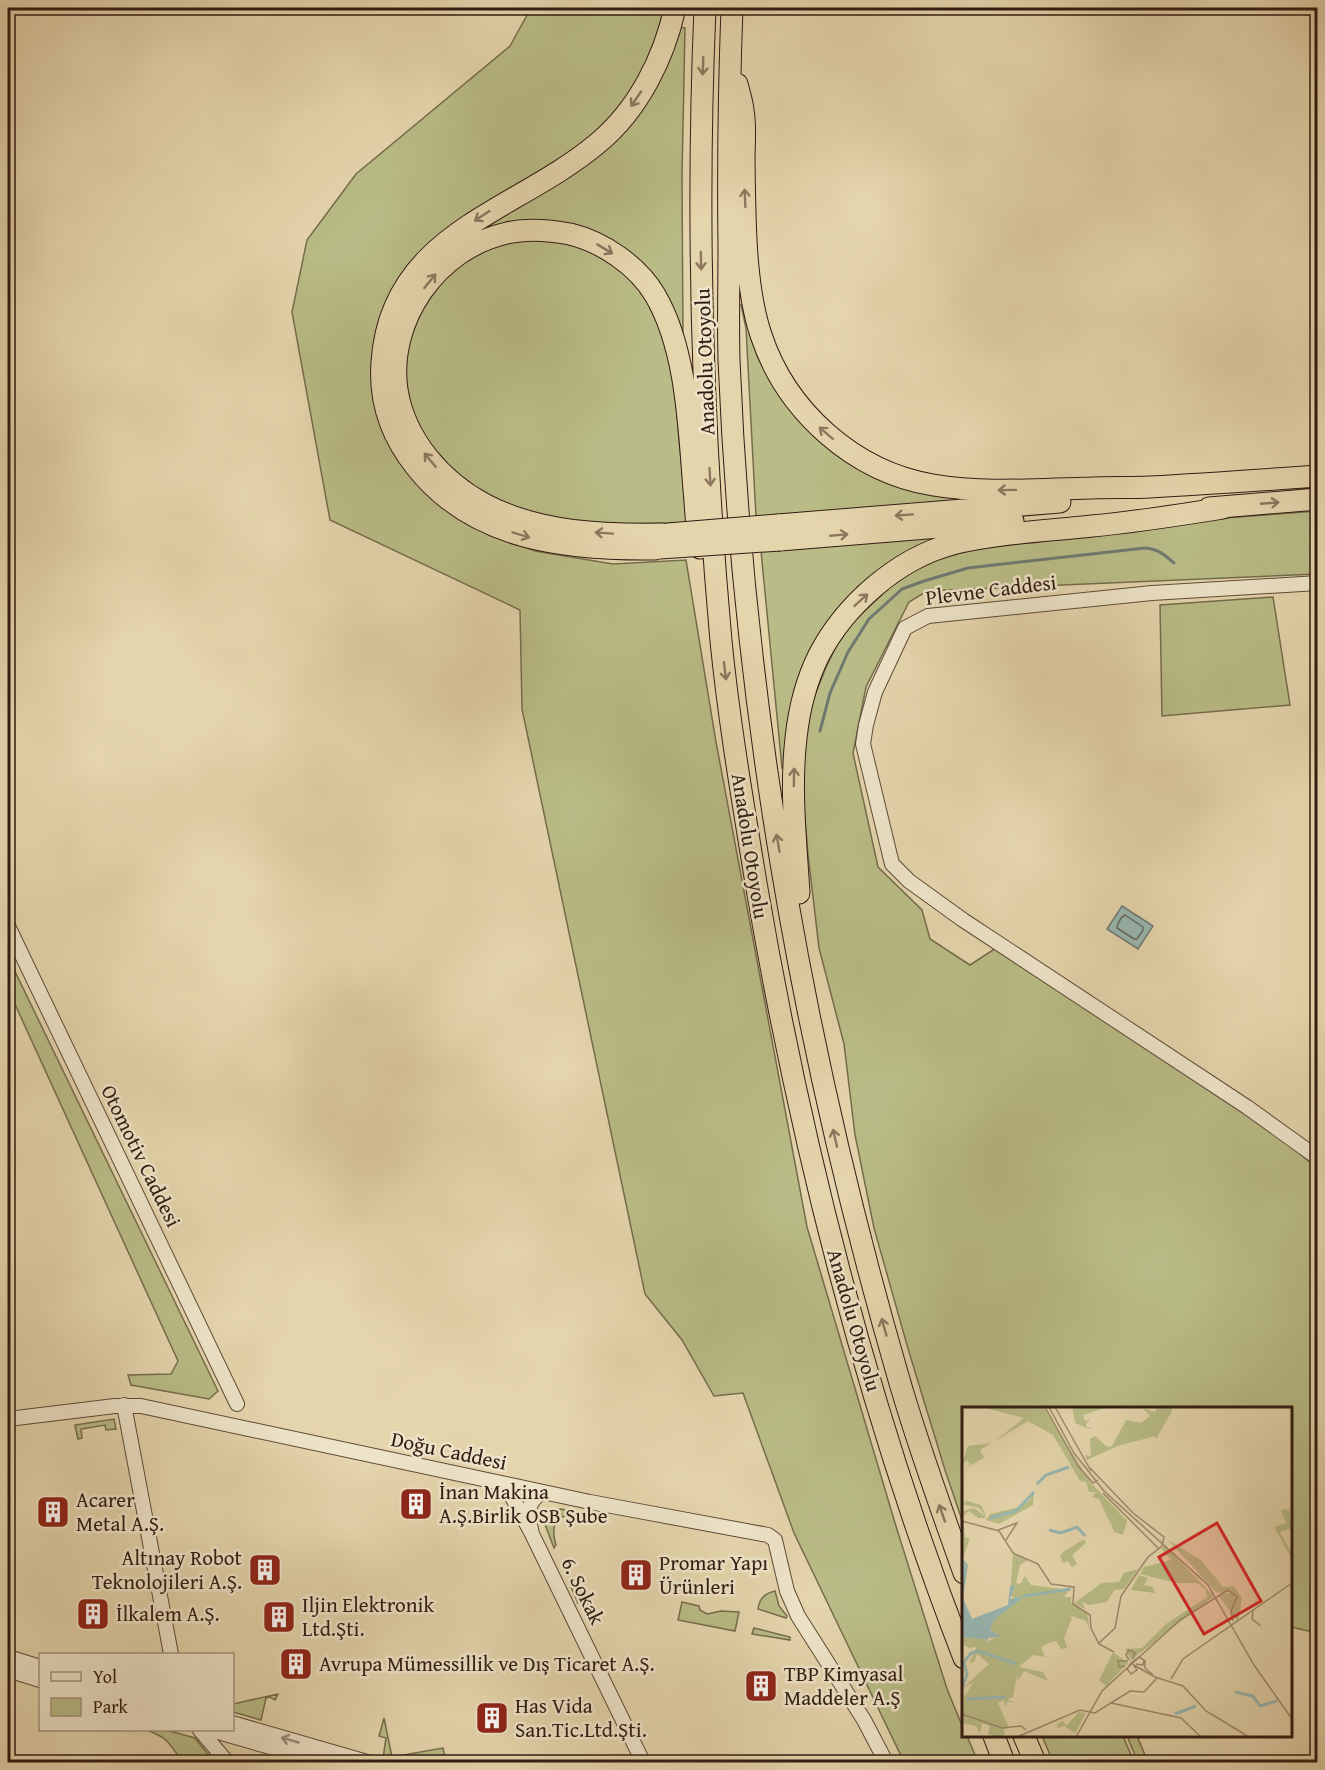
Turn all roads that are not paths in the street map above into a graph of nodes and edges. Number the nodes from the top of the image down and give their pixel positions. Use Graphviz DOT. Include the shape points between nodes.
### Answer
graph roads {
  1 [pos="675,8"];
  2 [pos="705,8"];
  3 [pos="732,8"];
  4 [pos="730,52"];
  5 [pos="1317,477"];
  6 [pos="1317,499"];
  7 [pos="1223,507"];
  8 [pos="779,533"];
  9 [pos="661,541"];
  10 [pos="1317,583"];
  11 [pos="721,643"];
  12 [pos="8,926"];
  13 [pos="806,1003"];
  14 [pos="1317,1158"];
  15 [pos="237,1404"];
  16 [pos="124,1405"];
  17 [pos="8,1419"];
  18 [pos="501,1483"];
  19 [pos="542,1492"];
  20 [pos="532,1534"];
  21 [pos="962,1571"];
  22 [pos="171,1653"];
  23 [pos="962,1655"];
  24 [pos="8,1657"];
  25 [pos="39,1667"];
  26 [pos="8,1670"];
  27 [pos="39,1680"];
  28 [pos="201,1731"];
  29 [pos="223,1731"];
  30 [pos="232,1731"];
  31 [pos="234,1731"];
  32 [pos="994,1737"];
  33 [pos="1024,1737"];
  34 [pos="225,1760"];
  35 [pos="322,1762"];
  36 [pos="367,1762"];
  37 [pos="643,1762"];
  38 [pos="886,1762"];
  39 [pos="1004,1762"];
  40 [pos="1035,1762"];
  1 -- 9 [label="highway, one-way" via="657,63 620,121 570,164 455,234 420,268 393,309 381,372 387,416 407,456 434,488 477,518 503,530 552,543 612,549"];
  2 -- 11 [label="highway, Anadolu Otoyolu, one-way" via="700,214 703,361"];
  3 -- 4 [label="highway, Anadolu Otoyolu"];
  5 -- 4 [label="highway, one-way" via="994,491 907,479 852,454 809,417 783,381 761,334 749,268 744,112"];
  13 -- 4 [label="highway, Anadolu Otoyolu, one-way" via="770,792 739,508 729,358"];
  5 -- 8 [label="highway, one-way"];
  7 -- 6 [label="highway, one-way"];
  8 -- 7 [label="highway, one-way"];
  13 -- 7 [label="highway, one-way" via="795,845 796,738 807,682 831,635 854,606 901,567 951,544"];
  8 -- 9 [label="highway, bridge"];
  9 -- 11 [label="highway, one-way" via="570,530 508,515 463,491 424,454 399,398 398,348 420,294 454,257 507,233 555,231 596,243 621,258 654,293 671,330 680,368 698,539"];
  10 -- 14 [label="street, Plevne Caddesi" via="1152,593 928,616 905,628 875,692 863,744 892,864 909,881"];
  11 -- 23 [label="highway, Anadolu Otoyolu, one-way" via="770,966 822,1207 893,1456"];
  12 -- 15 [label="street, Otomotiv Caddesi"];
  21 -- 13 [label="highway, Anadolu Otoyolu, one-way" via="899,1379 867,1266"];
  16 -- 17 [label="street, Doğu Caddesi"];
  16 -- 18 [label="street, Doğu Caddesi"];
  16 -- 22 [label="street"];
  18 -- 19 [label="street, Doğu Caddesi"];
  18 -- 20 [label="street, 6. Sokak"];
  19 -- 20 [label="street, 6. Sokak" via="528,1509"];
  19 -- 38 [label="street, Doğu Caddesi" via="772,1538 798,1616"];
  20 -- 37 [label="street, 6. Sokak"];
  24 -- 25 [label="street"];
  26 -- 27 [label="street"];
  28 -- 34 [label="street"];
  29 -- 34 [label="street"];
  30 -- 35 [label="street"];
  36 -- 31 [label="street, one-way"];
  32 -- 39 [label="highway"];
  33 -- 40 [label="highway"];
}
